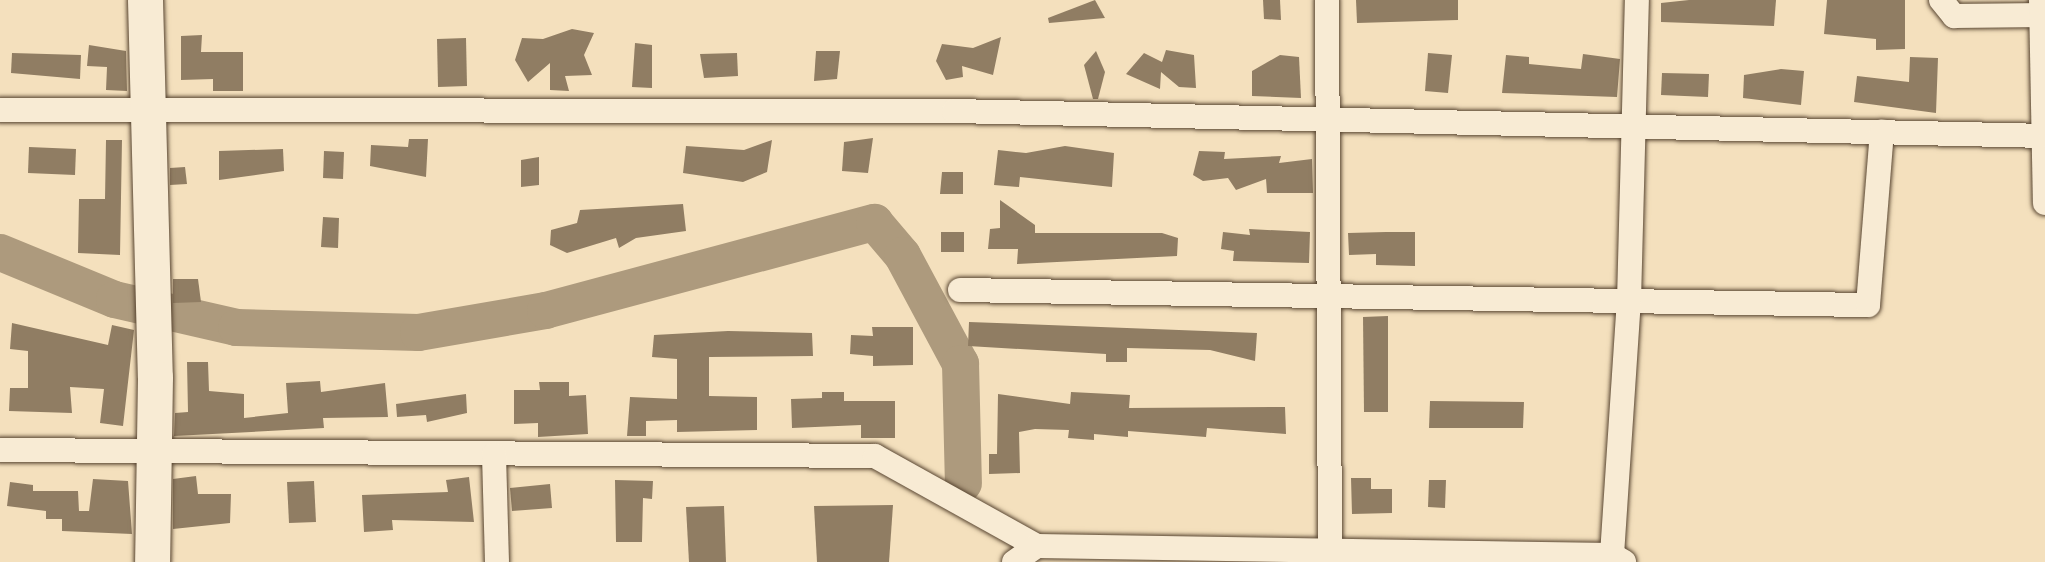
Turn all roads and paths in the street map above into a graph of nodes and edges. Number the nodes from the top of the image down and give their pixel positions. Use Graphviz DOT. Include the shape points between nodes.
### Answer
graph roads {
  1 [pos="145,0"];
  2 [pos="1327,0"];
  3 [pos="1637,0"];
  4 [pos="1941,0"];
  5 [pos="2042,10"];
  6 [pos="0,110"];
  7 [pos="147,111"];
  8 [pos="1332,120"];
  9 [pos="1633,127"];
  10 [pos="1882,132"];
  11 [pos="2044,136"];
  12 [pos="2045,203"];
  13 [pos="960,290"];
  14 [pos="1331,296"];
  15 [pos="1629,301"];
  16 [pos="0,450"];
  17 [pos="152,454"];
  18 [pos="494,455"];
  19 [pos="1037,546"];
  20 [pos="1330,548"];
  21 [pos="1618,558"];
  22 [pos="152,562"];
  23 [pos="497,562"];
  24 [pos="1014,562"];
  1 -- 7 [label="street"];
  2 -- 8 [label="street"];
  3 -- 9 [label="street"];
  4 -- 5 [label="street" via="1954,16"];
  5 -- 11 [label="street"];
  6 -- 7 [label="street"];
  7 -- 8 [label="street" via="954,111"];
  7 -- 17 [label="street" via="154,282"];
  8 -- 9 [label="street"];
  8 -- 14 [label="street"];
  9 -- 10 [label="street"];
  9 -- 15 [label="street"];
  10 -- 11 [label="street"];
  10 -- 15 [label="street" via="1868,305"];
  11 -- 12 [label="street"];
  13 -- 14 [label="street"];
  14 -- 15 [label="street"];
  14 -- 20 [label="street"];
  15 -- 21 [label="street"];
  16 -- 17 [label="street"];
  17 -- 18 [label="street"];
  17 -- 22 [label="street"];
  18 -- 19 [label="street" via="875,456"];
  18 -- 23 [label="street"];
  19 -- 20 [label="street"];
  19 -- 24 [label="street"];
  20 -- 21 [label="street"];
}
